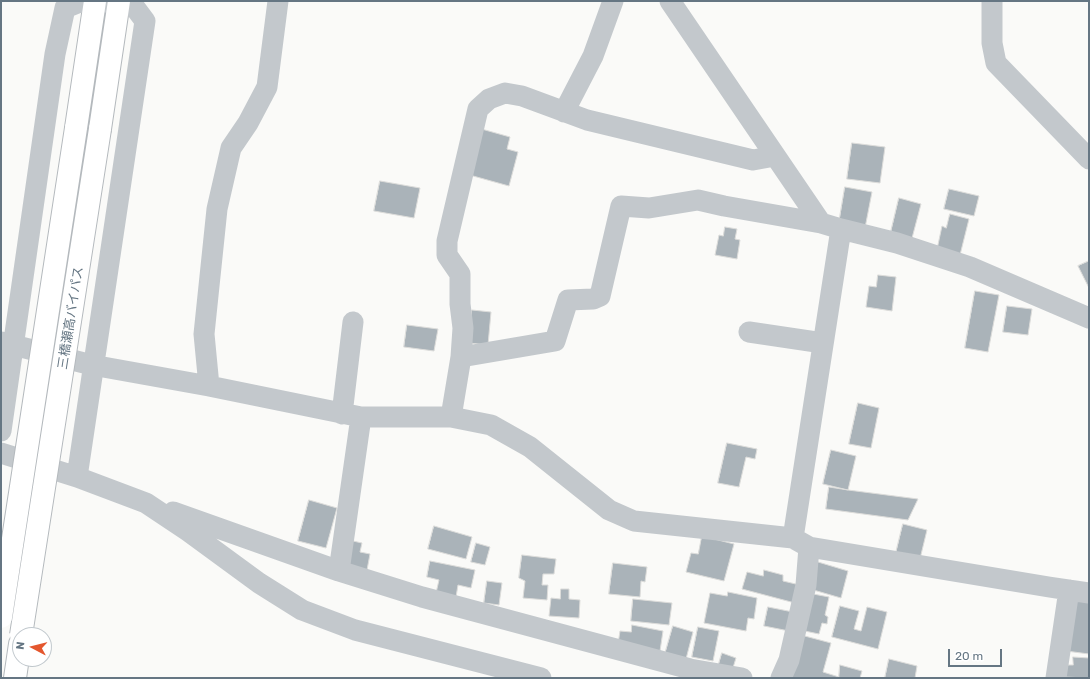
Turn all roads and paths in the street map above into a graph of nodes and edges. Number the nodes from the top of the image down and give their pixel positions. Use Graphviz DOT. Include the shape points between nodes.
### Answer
graph roads {
  1 [pos="278,1"];
  2 [pos="613,1"];
  3 [pos="670,1"];
  4 [pos="992,1"];
  5 [pos="95,2"];
  6 [pos="119,2"];
  7 [pos="564,112"];
  8 [pos="775,156"];
  9 [pos="1089,159"];
  10 [pos="821,223"];
  11 [pos="841,229"];
  12 [pos="1089,318"];
  13 [pos="353,322"];
  14 [pos="749,332"];
  15 [pos="823,343"];
  16 [pos="7,344"];
  17 [pos="461,358"];
  18 [pos="92,365"];
  19 [pos="209,386"];
  20 [pos="351,415"];
  21 [pos="451,417"];
  22 [pos="1,431"];
  23 [pos="1,453"];
  24 [pos="76,477"];
  25 [pos="146,503"];
  26 [pos="801,543"];
  27 [pos="339,571"];
  28 [pos="1069,590"];
  29 [pos="1089,593"];
  30 [pos="1,617"];
  31 [pos="23,627"];
  32 [pos="17,667"];
  33 [pos="15,678"];
  34 [pos="542,678"];
  35 [pos="742,678"];
  36 [pos="781,678"];
  37 [pos="1056,678"];
  1 -- 19 [label="street" via="267,87 231,148 217,209 204,334"];
  2 -- 7 [label="street" via="593,56"];
  3 -- 8 [label="street"];
  4 -- 9 [label="street" via="992,43 996,63"];
  5 -- 6 [label="street"];
  5 -- 16 [label="street" via="80,2 65,8 55,54"];
  5 -- 30 [label="highway, 三橋瀬高バイパス, bridge"];
  6 -- 18 [label="street" via="133,5 145,21"];
  6 -- 31 [label="highway, 三橋瀬高バイパス, bridge"];
  7 -- 8 [label="street" via="587,120 753,160"];
  7 -- 17 [label="street" via="522,96 506,93 489,99 478,109 447,241 447,255 460,274 463,328"];
  8 -- 10 [label="street"];
  10 -- 11 [label="street"];
  10 -- 17 [label="street" via="698,200 649,208 621,206 600,296 593,299 568,300 555,341"];
  11 -- 12 [label="street" via="897,243 970,267"];
  11 -- 15 [label="street"];
  13 -- 20 [label="street"];
  14 -- 15 [label="street"];
  15 -- 26 [label="street"];
  16 -- 18 [label="street"];
  16 -- 22 [label="street"];
  17 -- 21 [label="street"];
  18 -- 19 [label="street"];
  18 -- 24 [label="street"];
  19 -- 20 [label="street"];
  20 -- 21 [label="street"];
  20 -- 27 [label="street"];
  21 -- 26 [label="street" via="491,425 530,447 610,510 634,521"];
  23 -- 24 [label="street"];
  24 -- 25 [label="street"];
  25 -- 27 [label="street"];
  25 -- 34 [label="street" via="259,583 302,610 355,630"];
  26 -- 28 [label="street"];
  26 -- 36 [label="street" via="806,586 789,660"];
  27 -- 35 [label="street" via="422,597 682,667"];
  28 -- 29 [label="street"];
  28 -- 37 [label="street"];
  32 -- 33 [label="highway"];
}
